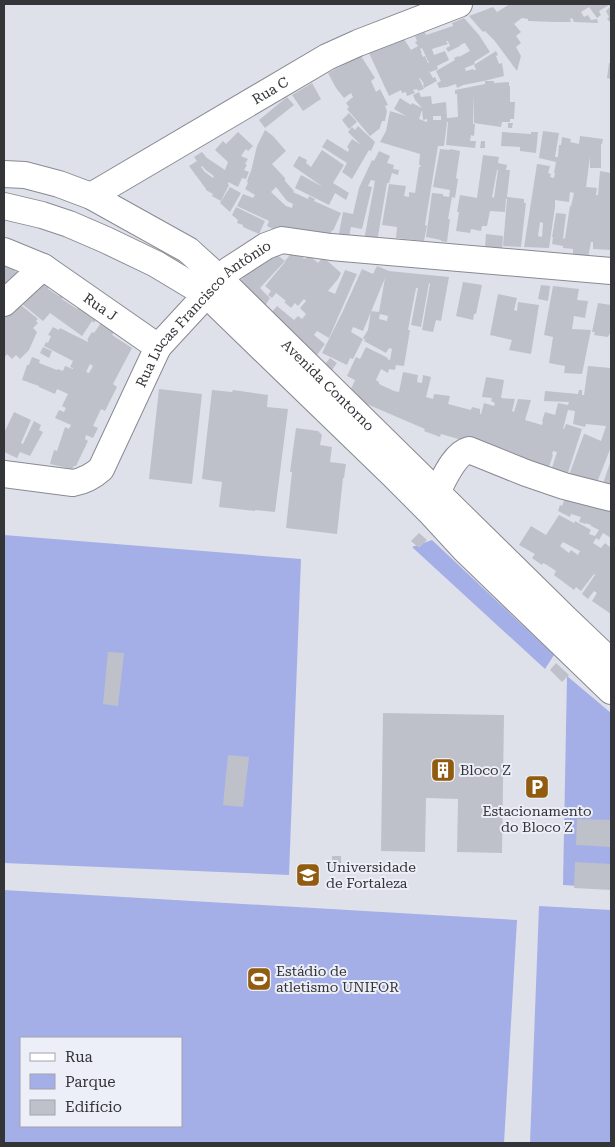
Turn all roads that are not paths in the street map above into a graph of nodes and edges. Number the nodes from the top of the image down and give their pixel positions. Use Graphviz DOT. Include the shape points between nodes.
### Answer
graph roads {
  1 [pos="459,4"];
  2 [pos="4,174"];
  3 [pos="90,196"];
  4 [pos="4,206"];
  5 [pos="4,251"];
  6 [pos="43,267"];
  7 [pos="611,271"];
  8 [pos="213,287"];
  9 [pos="4,303"];
  10 [pos="158,347"];
  11 [pos="4,474"];
  12 [pos="437,492"];
  13 [pos="611,498"];
  14 [pos="611,662"];
  15 [pos="611,691"];
  1 -- 3 [label="street, Rua C" via="327,57"];
  2 -- 3 [label="street, Avenida Contorno" via="25,175"];
  3 -- 8 [label="street, Avenida Contorno" via="188,250"];
  4 -- 8 [label="street, Avenida Contorno" via="69,224"];
  5 -- 6 [label="street, Rua J"];
  6 -- 9 [label="street"];
  6 -- 10 [label="street, Rua J"];
  7 -- 8 [label="street, Rua Lucas Francisco Antônio" via="282,240 266,246 229,270"];
  8 -- 10 [label="street, Rua Lucas Francisco Antônio"];
  8 -- 12 [label="street, Avenida Contorno"];
  8 -- 15 [label="street, Avenida Contorno" via="465,550"];
  10 -- 11 [label="street, Rua Lucas Francisco Antônio" via="100,469 94,475 73,483"];
  12 -- 13 [label="street" via="456,458 469,450 564,486"];
  12 -- 14 [label="street, Avenida Contorno"];
}
